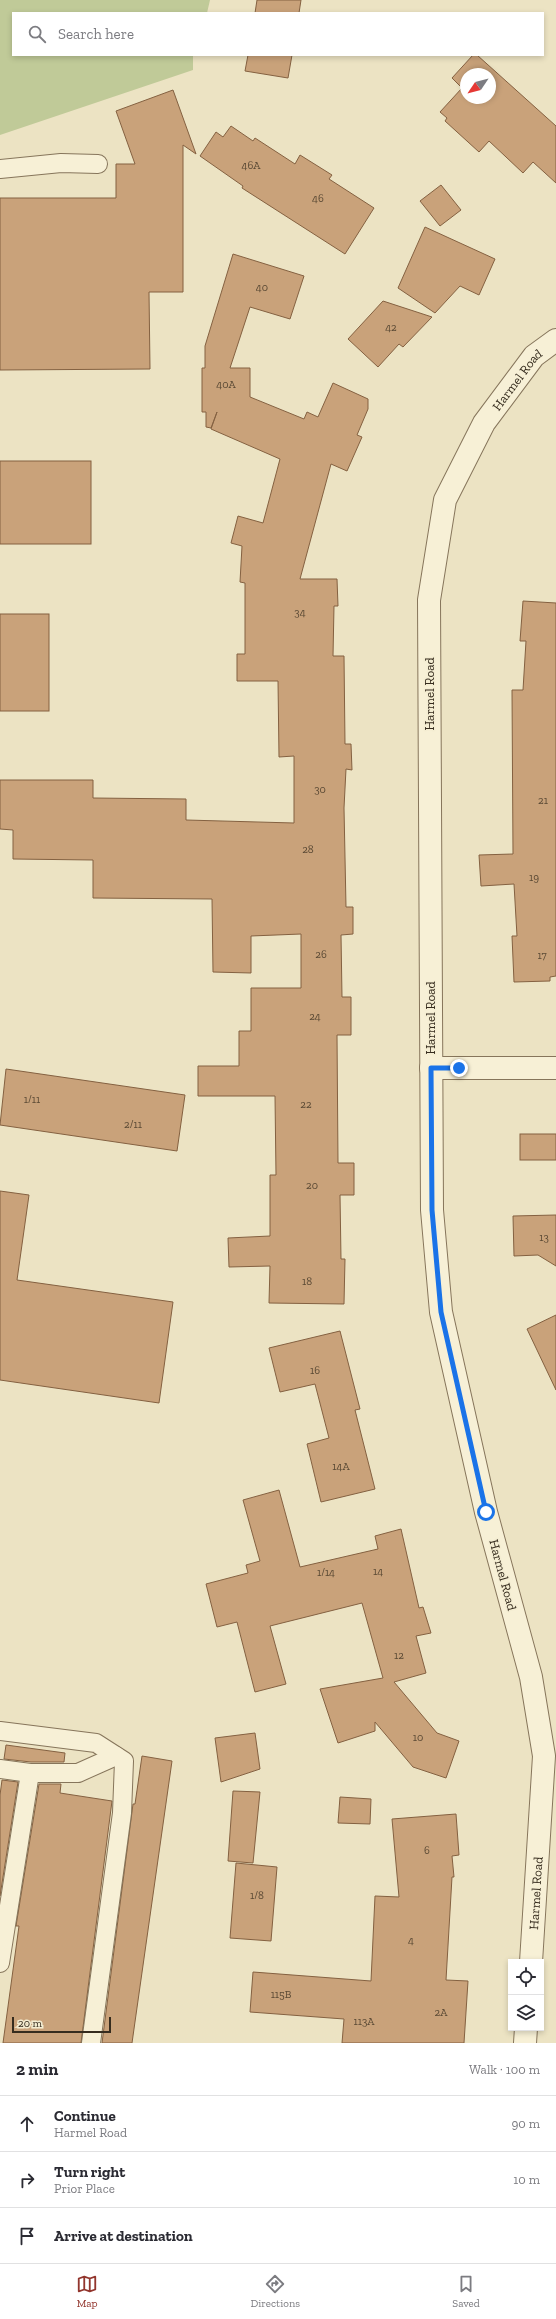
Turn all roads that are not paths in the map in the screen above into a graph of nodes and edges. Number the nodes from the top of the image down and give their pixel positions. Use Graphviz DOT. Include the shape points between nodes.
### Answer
graph roads {
  1 [pos="98,164"];
  2 [pos="0,169"];
  3 [pos="556,340"];
  4 [pos="431,1068"];
  5 [pos="556,1068"];
  6 [pos="0,1731"];
  7 [pos="116,1756"];
  8 [pos="550,1757"];
  9 [pos="0,1769"];
  10 [pos="30,1773"];
  11 [pos="531,1959"];
  12 [pos="0,1963"];
  13 [pos="526,2031"];
  14 [pos="91,2043"];
  15 [pos="525,2043"];
  1 -- 2 [label="lane" via="61,163"];
  3 -- 4 [label="street, Harmel Road" via="534,356 484,423 445,500 428,600"];
  4 -- 5 [label="street"];
  4 -- 8 [label="street, Harmel Road" via="432,1210 441,1312 486,1512"];
  6 -- 7 [label="lane" via="96,1743"];
  7 -- 10 [label="lane" via="78,1773"];
  7 -- 14 [label="lane" via="124,1761 122,1813"];
  8 -- 11 [label="street, Harmel Road"];
  9 -- 10 [label="lane"];
  10 -- 12 [label="lane"];
  13 -- 15 [label="street"];
}
